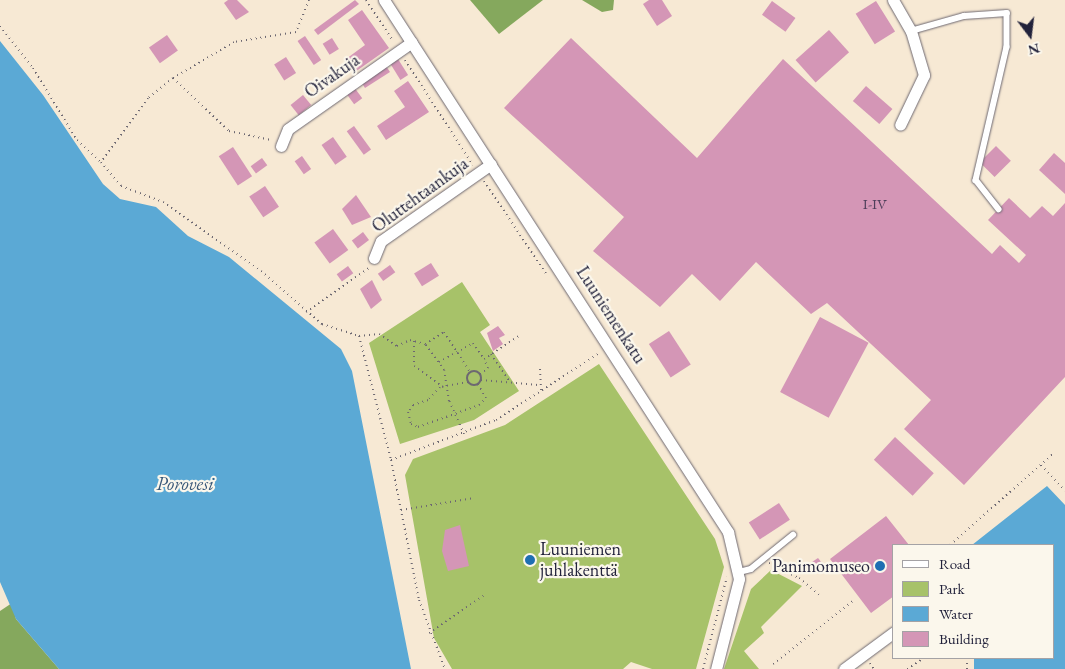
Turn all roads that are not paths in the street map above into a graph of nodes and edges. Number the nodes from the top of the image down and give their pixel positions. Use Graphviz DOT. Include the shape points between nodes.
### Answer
graph roads {
  1 [pos="384,0"];
  2 [pos="893,0"];
  3 [pos="911,32"];
  4 [pos="412,42"];
  5 [pos="900,125"];
  6 [pos="280,146"];
  7 [pos="492,164"];
  8 [pos="999,208"];
  9 [pos="374,258"];
  10 [pos="793,535"];
  11 [pos="739,572"];
  12 [pos="892,633"];
  13 [pos="716,669"];
  14 [pos="844,669"];
  1 -- 4 [label="street, Luuniemenkatu"];
  2 -- 3 [label="street"];
  3 -- 5 [label="street" via="924,75"];
  3 -- 8 [label="lane" via="964,16 1007,13 1007,47 976,180"];
  4 -- 6 [label="street, Oivakuja" via="288,129"];
  4 -- 7 [label="street, Luuniemenkatu"];
  7 -- 9 [label="street, Oluttehtaankuja" via="381,241"];
  7 -- 11 [label="street, Luuniemenkatu" via="722,519"];
  10 -- 11 [label="lane" via="762,560"];
  11 -- 13 [label="street, Luuniemenkatu" via="737,598"];
  12 -- 14 [label="street"];
}
